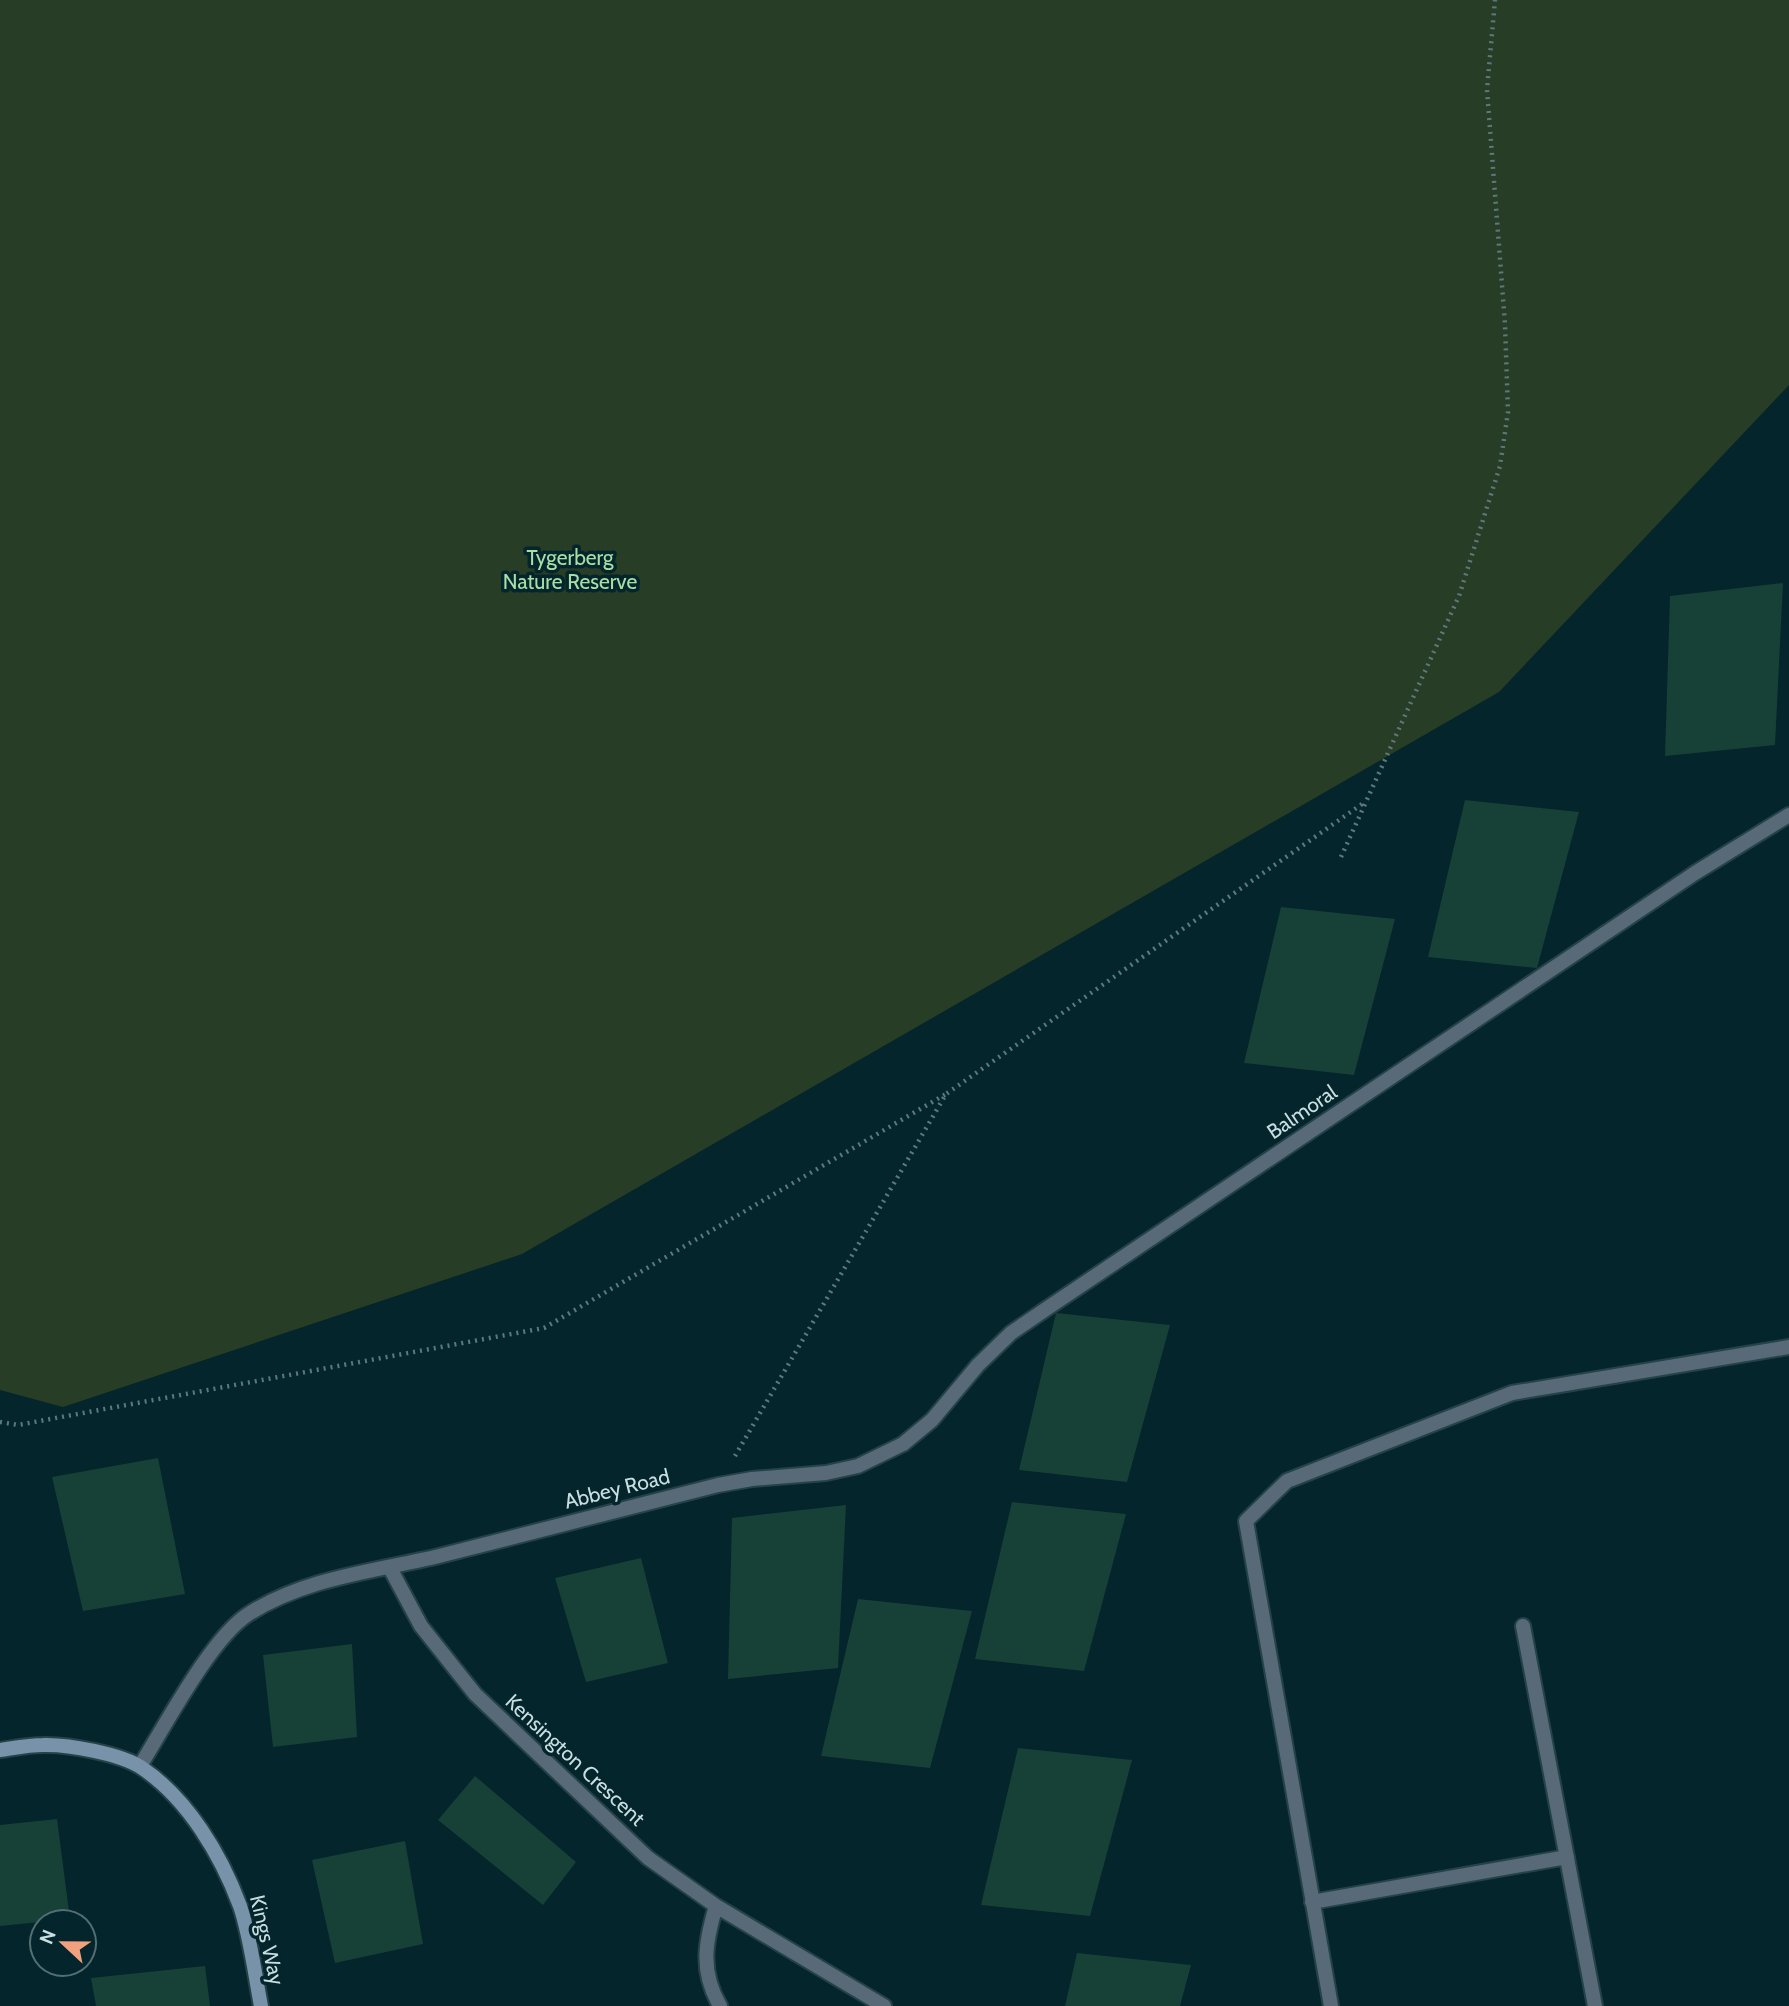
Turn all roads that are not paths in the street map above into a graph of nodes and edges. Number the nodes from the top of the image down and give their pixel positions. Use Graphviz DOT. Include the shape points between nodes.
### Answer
graph roads {
  1 [pos="1789,815"];
  2 [pos="1789,1347"];
  3 [pos="858,1466"];
  4 [pos="390,1568"];
  5 [pos="1523,1626"];
  6 [pos="0,1750"];
  7 [pos="140,1766"];
  8 [pos="1567,1857"];
  9 [pos="1312,1902"];
  10 [pos="716,1906"];
  11 [pos="261,2006"];
  12 [pos="720,2006"];
  13 [pos="884,2006"];
  14 [pos="1331,2006"];
  15 [pos="1595,2006"];
  1 -- 3 [label="street, Balmoral" via="1695,873 1011,1333 933,1420 903,1444"];
  2 -- 9 [label="street" via="1512,1393 1287,1481 1246,1521"];
  3 -- 4 [label="street, Abbey Road" via="718,1485"];
  4 -- 7 [label="street, Abbey Road" via="281,1597 245,1616 216,1646"];
  4 -- 10 [label="street, Kensington Crescent" via="421,1626 475,1694 649,1858"];
  5 -- 8 [label="street"];
  6 -- 7 [label="street, Kings Way" via="55,1746 93,1751"];
  7 -- 11 [label="street, Kings Way" via="200,1825 220,1860 241,1908"];
  8 -- 9 [label="street"];
  8 -- 15 [label="street"];
  9 -- 14 [label="street"];
  10 -- 12 [label="street" via="706,1959 709,1987"];
  10 -- 13 [label="street, Kensington Crescent"];
}
